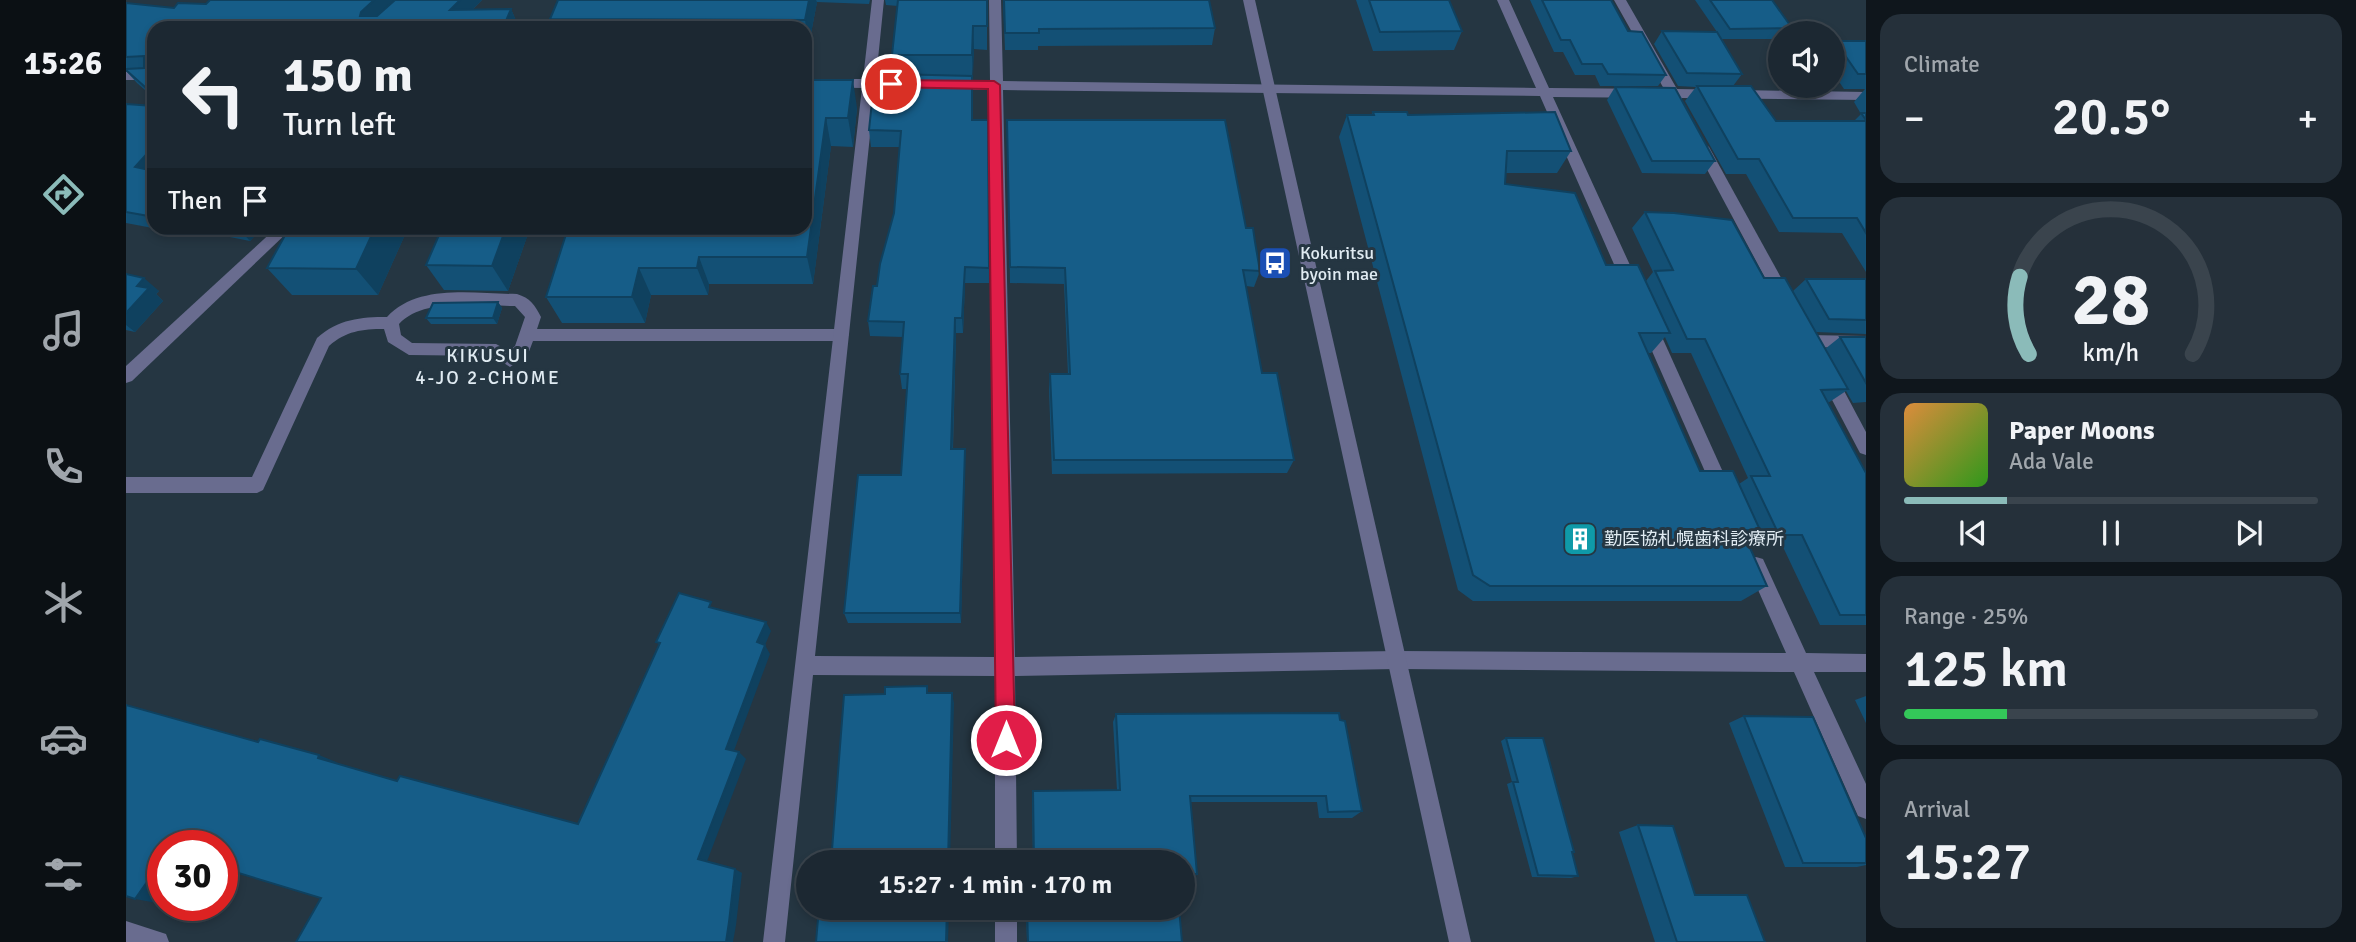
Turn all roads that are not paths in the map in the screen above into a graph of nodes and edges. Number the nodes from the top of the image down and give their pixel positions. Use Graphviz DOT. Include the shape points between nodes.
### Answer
graph roads {
  1 [pos="878,0"];
  2 [pos="995,0"];
  3 [pos="1249,0"];
  4 [pos="1503,0"];
  5 [pos="1620,0"];
  6 [pos="126,76"];
  7 [pos="147,76"];
  8 [pos="812,83"];
  9 [pos="870,84"];
  10 [pos="994,85"];
  11 [pos="1268,87"];
  12 [pos="1544,90"];
  13 [pos="1672,92"];
  14 [pos="1866,96"];
  15 [pos="1685,116"];
  16 [pos="1698,139"];
  17 [pos="277,235"];
  18 [pos="391,323"];
  19 [pos="528,335"];
  20 [pos="841,335"];
  21 [pos="1807,341"];
  22 [pos="1866,342"];
  23 [pos="126,376"];
  24 [pos="1866,448"];
  25 [pos="126,485"];
  26 [pos="1732,511"];
  27 [pos="1749,549"];
  28 [pos="1397,660"];
  29 [pos="1866,663"];
  30 [pos="1800,664"];
  31 [pos="806,665"];
  32 [pos="1005,667"];
  33 [pos="1866,807"];
  34 [pos="1006,850"];
  35 [pos="1006,920"];
  36 [pos="126,932"];
  37 [pos="158,942"];
  38 [pos="774,942"];
  39 [pos="1006,942"];
  40 [pos="1461,942"];
  1 -- 9 [label="street"];
  2 -- 10 [label="street"];
  3 -- 11 [label="street"];
  4 -- 12 [label="street"];
  5 -- 13 [label="street"];
  6 -- 7 [label="street"];
  8 -- 9 [label="street"];
  9 -- 10 [label="street"];
  9 -- 20 [label="street"];
  10 -- 11 [label="street"];
  10 -- 32 [label="street"];
  11 -- 12 [label="street"];
  11 -- 28 [label="street"];
  12 -- 13 [label="street"];
  12 -- 26 [label="street"];
  13 -- 14 [label="street"];
  13 -- 15 [label="street"];
  16 -- 21 [label="street"];
  17 -- 23 [label="street"];
  18 -- 19 [label="street" via="394,338 409,349 496,349 510,361"];
  18 -- 19 [label="street" via="402,311 423,301 517,300 531,310"];
  18 -- 25 [label="street" via="356,323 323,342 257,485"];
  19 -- 20 [label="street"];
  20 -- 31 [label="street"];
  21 -- 22 [label="street"];
  21 -- 24 [label="street"];
  27 -- 30 [label="street"];
  28 -- 30 [label="street"];
  28 -- 32 [label="street"];
  28 -- 40 [label="street"];
  29 -- 30 [label="street"];
  30 -- 33 [label="street"];
  31 -- 32 [label="street"];
  31 -- 38 [label="street"];
  32 -- 34 [label="street"];
  35 -- 39 [label="street"];
  36 -- 37 [label="street"];
}
